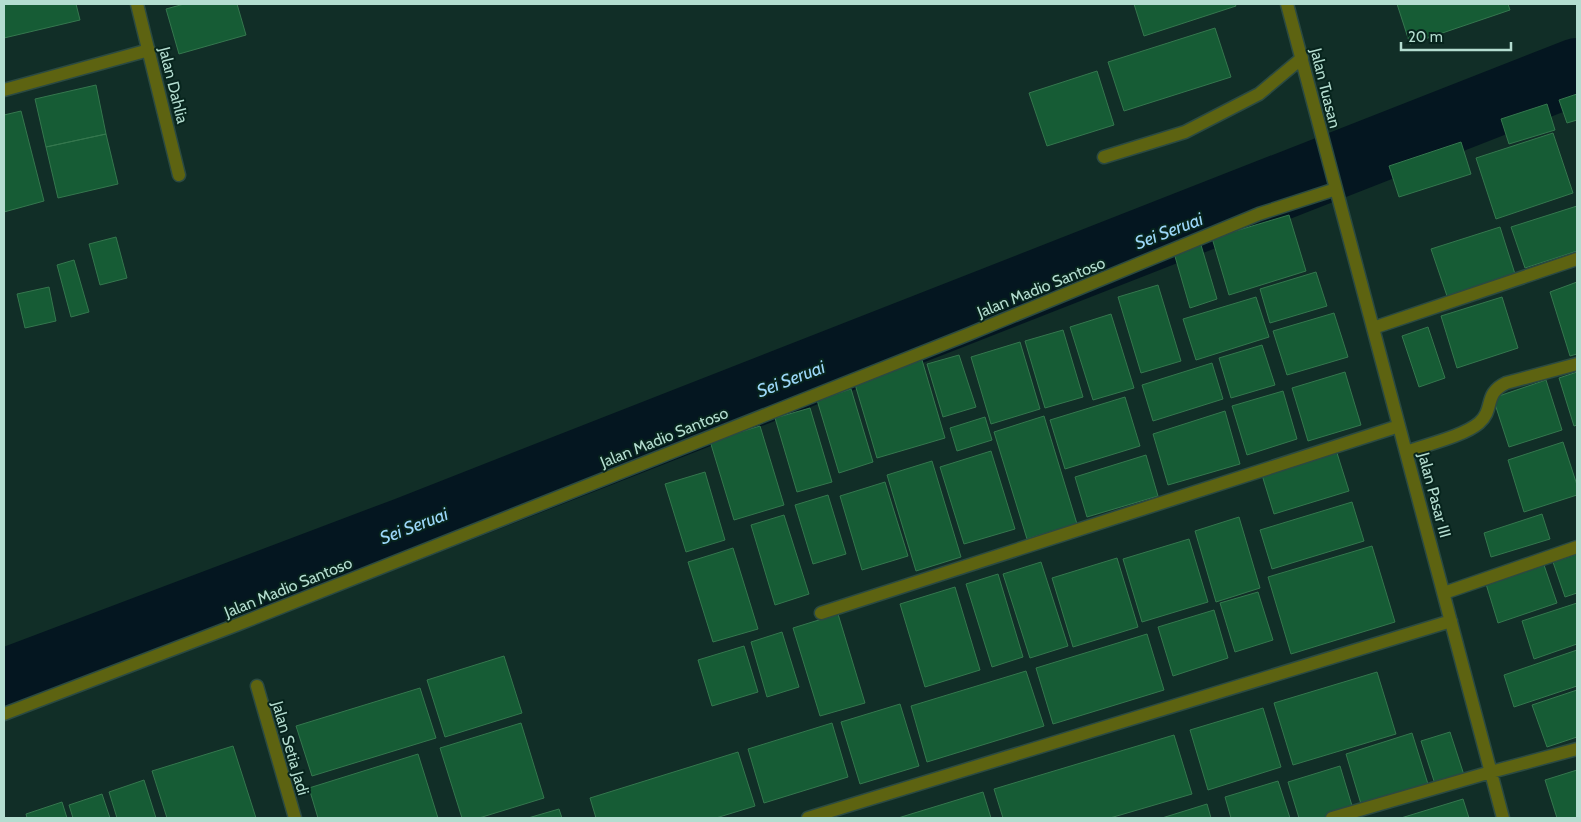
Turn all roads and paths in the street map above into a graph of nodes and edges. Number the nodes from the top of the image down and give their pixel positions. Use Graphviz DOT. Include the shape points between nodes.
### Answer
graph roads {
  1 [pos="137,4"];
  2 [pos="1288,4"];
  3 [pos="149,50"];
  4 [pos="1302,58"];
  5 [pos="4,90"];
  6 [pos="1104,157"];
  7 [pos="180,175"];
  8 [pos="1335,185"];
  9 [pos="1577,259"];
  10 [pos="1373,328"];
  11 [pos="1577,364"];
  12 [pos="1399,426"];
  13 [pos="1406,452"];
  14 [pos="1577,548"];
  15 [pos="1444,593"];
  16 [pos="821,613"];
  17 [pos="1451,621"];
  18 [pos="257,686"];
  19 [pos="4,714"];
  20 [pos="1577,749"];
  21 [pos="1490,772"];
  22 [pos="295,818"];
  23 [pos="808,818"];
  24 [pos="1332,818"];
  25 [pos="1503,818"];
  1 -- 3 [label="street, Jalan Dahlia"];
  2 -- 4 [label="street, Jalan Tuasan"];
  3 -- 5 [label="street"];
  3 -- 7 [label="street, Jalan Dahlia"];
  4 -- 6 [label="street" via="1259,94 1185,132"];
  4 -- 8 [label="street, Jalan Tuasan"];
  8 -- 10 [label="street, Jalan Pasar III"];
  8 -- 19 [label="street, Jalan Madio Santoso" via="240,624"];
  9 -- 10 [label="street"];
  10 -- 12 [label="street, Jalan Pasar III"];
  11 -- 13 [label="street" via="1506,383 1490,396 1488,411 1479,423 1464,432"];
  12 -- 13 [label="street, Jalan Pasar III"];
  12 -- 16 [label="street"];
  13 -- 15 [label="street, Jalan Pasar III"];
  14 -- 15 [label="street"];
  15 -- 17 [label="street, Jalan Pasar III"];
  17 -- 21 [label="street, Jalan Pasar III"];
  17 -- 23 [label="street"];
  18 -- 22 [label="street, Jalan Setia Jadi"];
  20 -- 21 [label="street"];
  21 -- 24 [label="street"];
  21 -- 25 [label="street, Jalan Pasar III"];
}
